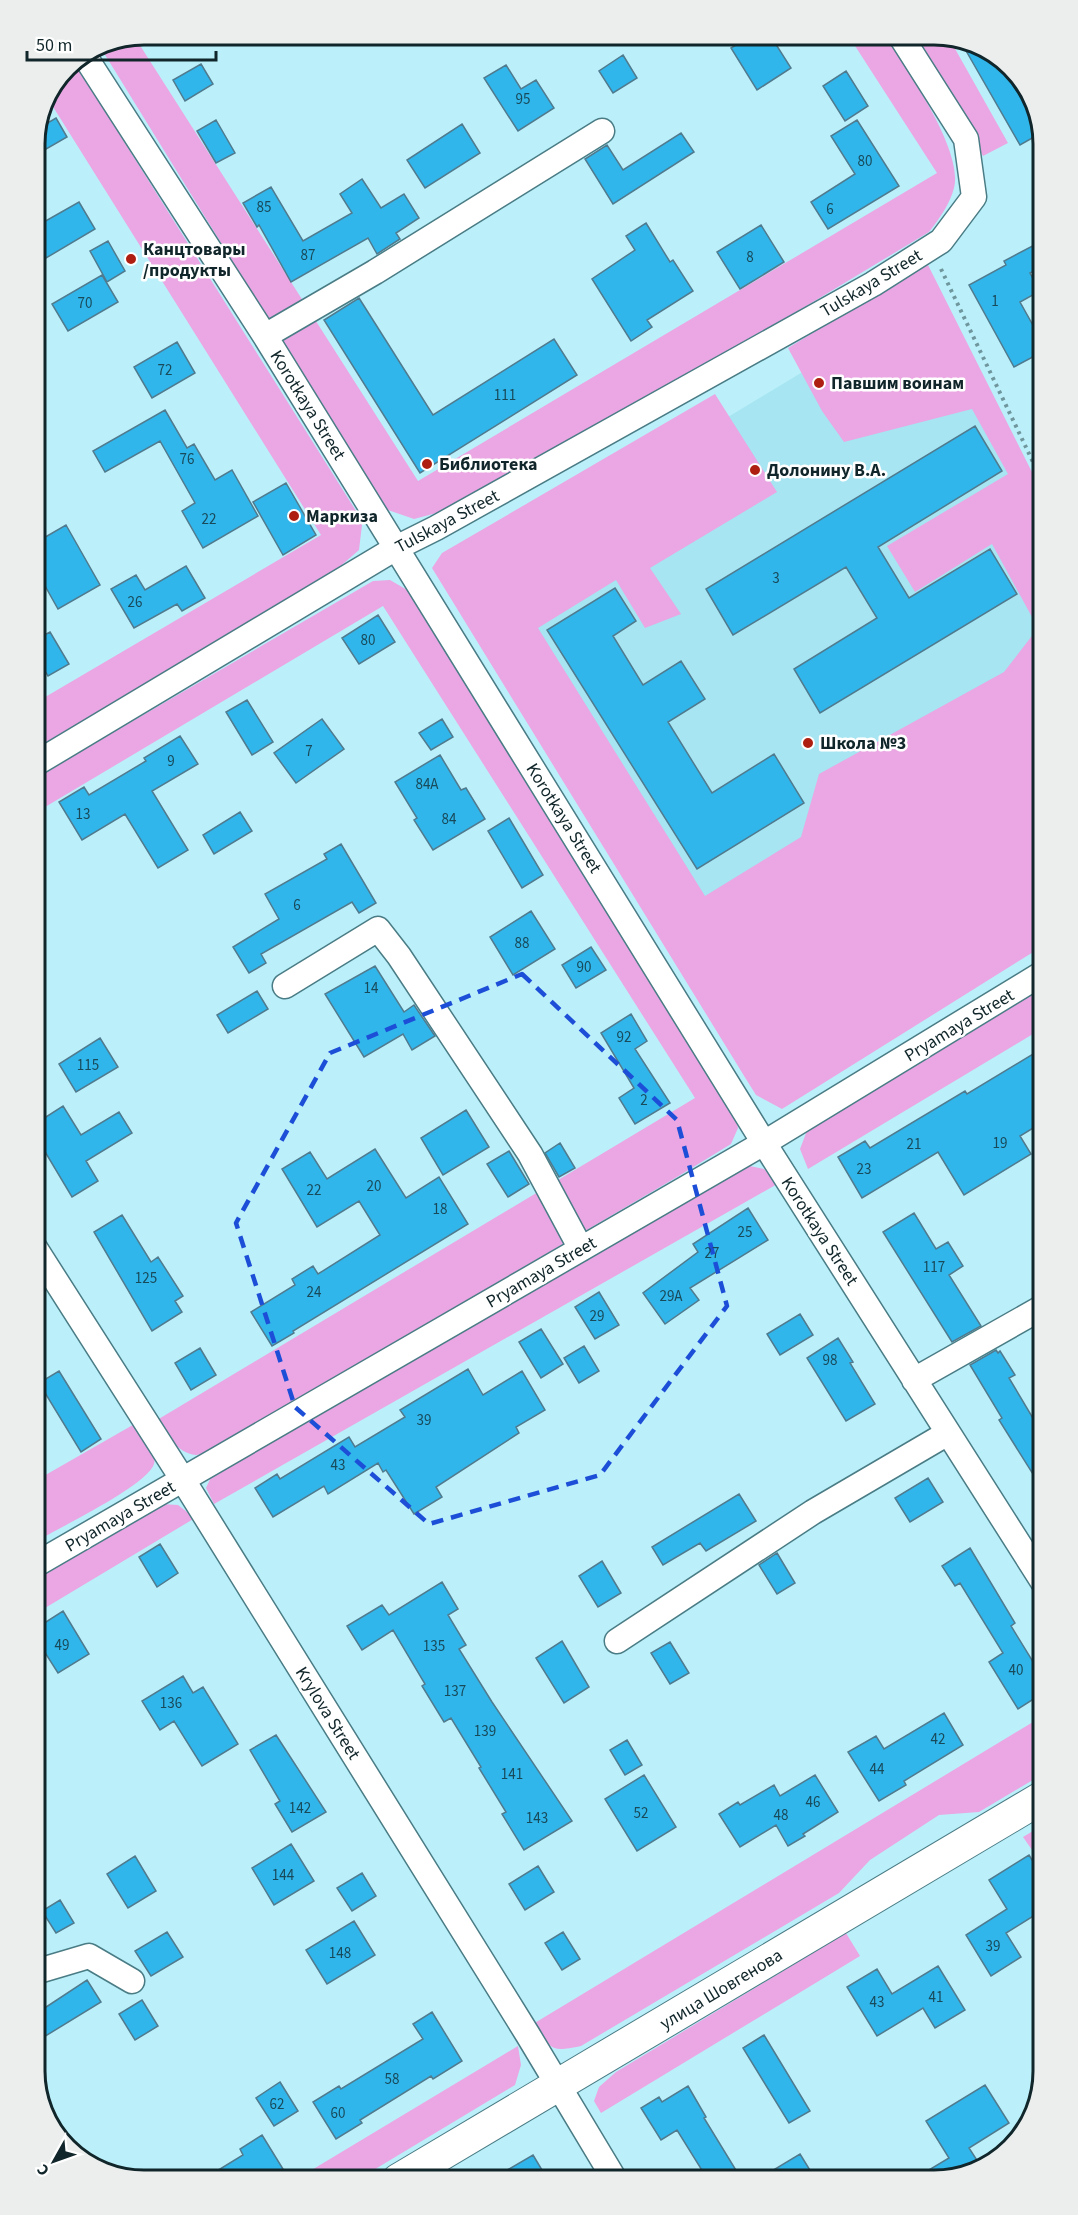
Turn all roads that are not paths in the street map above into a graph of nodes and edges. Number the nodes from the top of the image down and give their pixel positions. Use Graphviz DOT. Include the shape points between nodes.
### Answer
graph roads {
  1 [pos="906,45"];
  2 [pos="89,62"];
  3 [pos="602,131"];
  4 [pos="265,336"];
  5 [pos="396,548"];
  6 [pos="45,759"];
  7 [pos="1033,980"];
  8 [pos="285,986"];
  9 [pos="764,1143"];
  10 [pos="581,1249"];
  11 [pos="45,1264"];
  12 [pos="1033,1313"];
  13 [pos="914,1380"];
  14 [pos="948,1433"];
  15 [pos="183,1480"];
  16 [pos="45,1559"];
  17 [pos="1033,1565"];
  18 [pos="617,1641"];
  19 [pos="1033,1804"];
  20 [pos="45,1969"];
  21 [pos="132,1981"];
  22 [pos="558,2085"];
  23 [pos="415,2170"];
  24 [pos="609,2170"];
  1 -- 5 [label="street, Tulskaya Street" via="966,139 974,197 941,241 853,295"];
  2 -- 4 [label="street, Korotkaya Street"];
  3 -- 4 [label="street"];
  4 -- 5 [label="street, Korotkaya Street"];
  5 -- 6 [label="street, Tulskaya Street"];
  5 -- 9 [label="street, Korotkaya Street"];
  7 -- 9 [label="street, Pryamaya Street"];
  8 -- 10 [label="street" via="378,929 530,1154"];
  9 -- 10 [label="street, Pryamaya Street"];
  9 -- 13 [label="street, Korotkaya Street"];
  10 -- 15 [label="street, Pryamaya Street"];
  11 -- 15 [label="street, Krylova Street"];
  12 -- 13 [label="street"];
  13 -- 14 [label="street, Korotkaya Street"];
  14 -- 17 [label="street, Korotkaya Street"];
  14 -- 18 [label="street" via="813,1512"];
  15 -- 16 [label="street, Pryamaya Street"];
  15 -- 22 [label="street, Krylova Street"];
  19 -- 22 [label="main road, улица Шовгенова"];
  20 -- 21 [label="street" via="89,1956"];
  22 -- 23 [label="main road, улица Шовгенова"];
  22 -- 24 [label="street, Krylova Street"];
}
